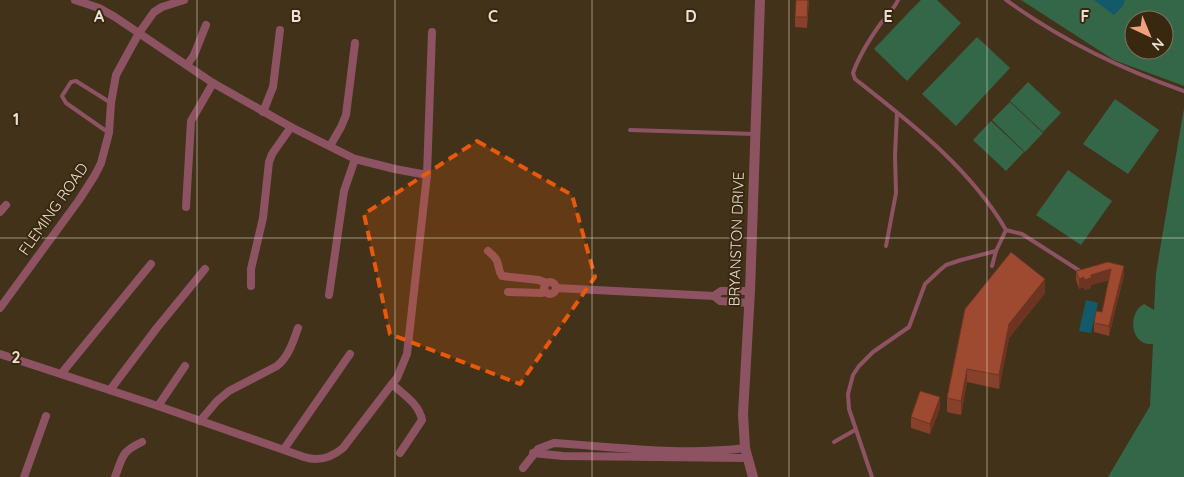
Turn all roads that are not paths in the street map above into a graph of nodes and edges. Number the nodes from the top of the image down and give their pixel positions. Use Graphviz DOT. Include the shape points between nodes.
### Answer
graph roads {
  1 [pos="75,0"];
  2 [pos="184,0"];
  3 [pos="760,0"];
  4 [pos="898,0"];
  5 [pos="1006,0"];
  6 [pos="206,25"];
  7 [pos="280,30"];
  8 [pos="138,32"];
  9 [pos="432,32"];
  10 [pos="355,43"];
  11 [pos="186,65"];
  12 [pos="213,83"];
  13 [pos="1184,91"];
  14 [pos="111,103"];
  15 [pos="263,112"];
  16 [pos="898,113"];
  17 [pos="291,127"];
  18 [pos="630,130"];
  19 [pos="109,133"];
  20 [pos="755,134"];
  21 [pos="330,146"];
  22 [pos="355,159"];
  23 [pos="427,175"];
  24 [pos="186,207"];
  25 [pos="1006,230"];
  26 [pos="886,246"];
  27 [pos="996,251"];
  28 [pos="488,252"];
  29 [pos="150,264"];
  30 [pos="992,266"];
  31 [pos="205,269"];
  32 [pos="1080,271"];
  33 [pos="250,286"];
  34 [pos="546,287"];
  35 [pos="750,291"];
  36 [pos="508,292"];
  37 [pos="329,295"];
  38 [pos="714,296"];
  39 [pos="749,303"];
  40 [pos="0,308"];
  41 [pos="298,328"];
  42 [pos="0,354"];
  43 [pos="350,354"];
  44 [pos="185,366"];
  45 [pos="61,374"];
  46 [pos="392,384"];
  47 [pos="110,390"];
  48 [pos="158,406"];
  49 [pos="46,416"];
  50 [pos="200,421"];
  51 [pos="855,430"];
  52 [pos="142,442"];
  53 [pos="834,442"];
  54 [pos="284,449"];
  55 [pos="400,453"];
  56 [pos="746,453"];
  57 [pos="533,454"];
  58 [pos="522,468"];
  59 [pos="24,477"];
  60 [pos="115,477"];
  61 [pos="753,477"];
  62 [pos="872,477"];
  1 -- 8 [label="street" via="99,8"];
  2 -- 8 [label="street, FLEMING ROAD" via="154,12"];
  3 -- 20 [label="street, BRYANSTON DRIVE"];
  4 -- 16 [label="lane" via="877,29 853,73 855,79"];
  5 -- 13 [label="lane" via="1115,64"];
  6 -- 11 [label="street" via="194,55"];
  7 -- 15 [label="street" via="273,87"];
  8 -- 11 [label="street"];
  8 -- 14 [label="street, FLEMING ROAD" via="116,75"];
  9 -- 23 [label="street"];
  10 -- 21 [label="street" via="346,115"];
  11 -- 12 [label="street"];
  12 -- 15 [label="street"];
  12 -- 24 [label="street" via="192,121"];
  14 -- 19 [label="street, FLEMING ROAD"];
  14 -- 19 [label="lane" via="76,81 71,82 62,96 66,103"];
  15 -- 17 [label="street"];
  16 -- 25 [label="lane" via="972,182"];
  16 -- 26 [label="lane" via="896,193"];
  17 -- 21 [label="street"];
  17 -- 33 [label="street" via="269,162"];
  18 -- 20 [label="lane"];
  19 -- 40 [label="street, FLEMING ROAD" via="95,175"];
  20 -- 35 [label="street, BRYANSTON DRIVE"];
  21 -- 22 [label="street"];
  22 -- 23 [label="street"];
  22 -- 37 [label="street" via="344,191"];
  23 -- 46 [label="street" via="409,345"];
  25 -- 27 [label="lane"];
  25 -- 32 [label="lane" via="1022,234"];
  27 -- 30 [label="lane"];
  27 -- 51 [label="lane" via="961,260 940,270 925,284 909,328 873,352 859,366 848,394"];
  28 -- 34 [label="street" via="498,262 502,276 539,280"];
  29 -- 45 [label="street"];
  31 -- 47 [label="street"];
  34 -- 36 [label="street" via="542,293"];
  34 -- 38 [label="street" via="549,294 556,288"];
  35 -- 38 [label="street" via="721,291"];
  35 -- 39 [label="street, BRYANSTON DRIVE"];
  38 -- 39 [label="street" via="720,301"];
  39 -- 56 [label="street, BRYANSTON DRIVE" via="743,408"];
  41 -- 50 [label="street" via="290,350 277,366 229,391"];
  42 -- 45 [label="street"];
  43 -- 54 [label="street"];
  44 -- 48 [label="street"];
  45 -- 47 [label="street"];
  46 -- 54 [label="street" via="343,448 334,455 313,460"];
  46 -- 55 [label="street" via="410,400 422,420"];
  47 -- 48 [label="street"];
  48 -- 50 [label="street"];
  49 -- 59 [label="street"];
  50 -- 54 [label="street"];
  51 -- 53 [label="lane"];
  51 -- 62 [label="lane"];
  52 -- 60 [label="street" via="124,454"];
  56 -- 57 [label="street"];
  56 -- 57 [label="street" via="554,443"];
  56 -- 61 [label="street, BRYANSTON DRIVE"];
  57 -- 58 [label="street"];
}
